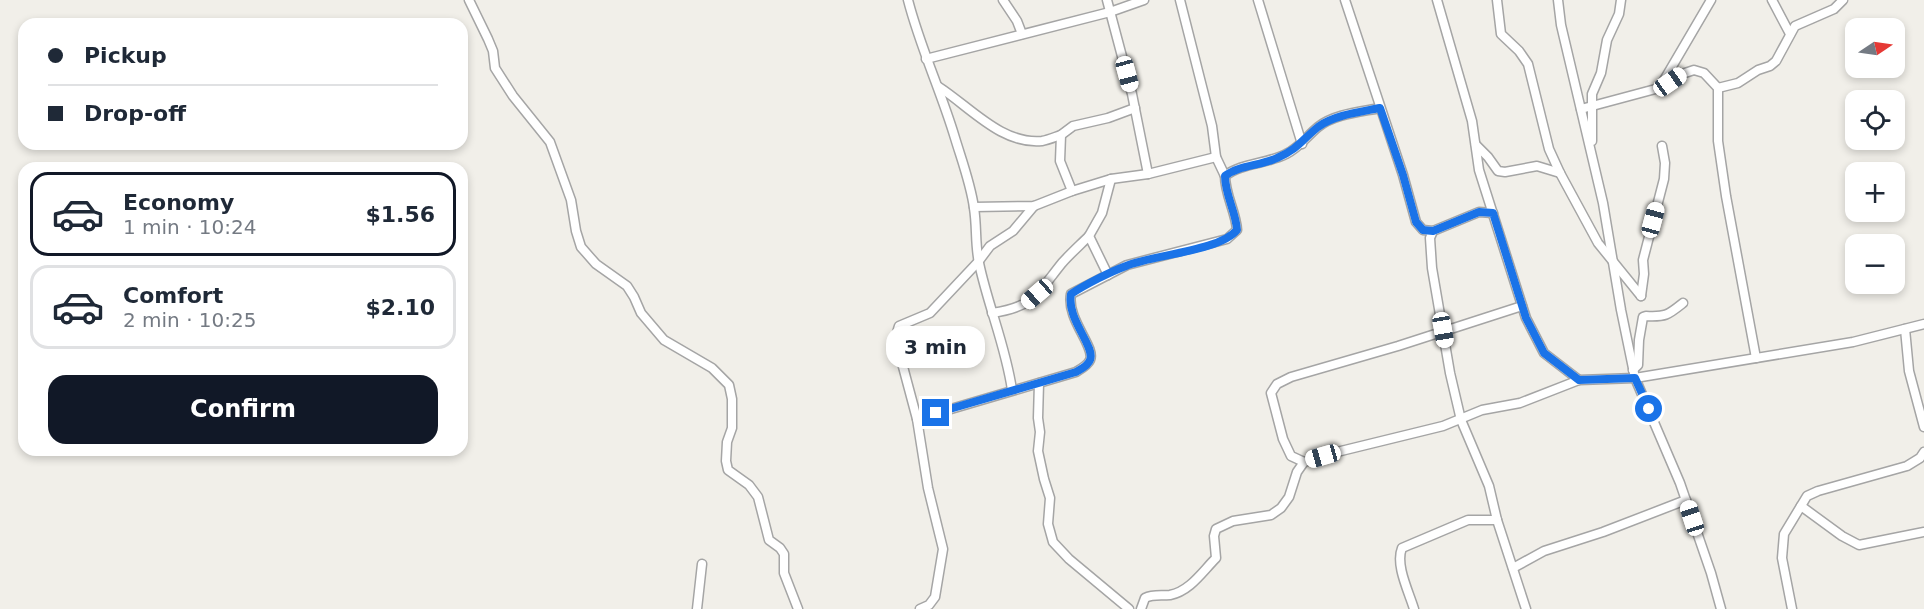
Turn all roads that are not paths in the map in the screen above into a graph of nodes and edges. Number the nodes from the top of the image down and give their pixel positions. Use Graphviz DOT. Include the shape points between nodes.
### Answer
graph roads {
  1 [pos="469,0"];
  2 [pos="908,0"];
  3 [pos="1003,0"];
  4 [pos="1107,0"];
  5 [pos="1144,0"];
  6 [pos="1180,0"];
  7 [pos="1258,0"];
  8 [pos="1345,0"];
  9 [pos="1437,0"];
  10 [pos="1497,0"];
  11 [pos="1558,0"];
  12 [pos="1621,0"];
  13 [pos="1712,0"];
  14 [pos="1772,0"];
  15 [pos="1843,0"];
  16 [pos="1110,12"];
  17 [pos="1022,34"];
  18 [pos="1790,34"];
  19 [pos="926,59"];
  20 [pos="938,87"];
  21 [pos="1660,87"];
  22 [pos="1718,88"];
  23 [pos="1592,107"];
  24 [pos="1135,108"];
  25 [pos="1380,108"];
  26 [pos="1581,109"];
  27 [pos="1061,135"];
  28 [pos="1302,144"];
  29 [pos="1475,144"];
  30 [pos="1662,146"];
  31 [pos="1216,157"];
  32 [pos="1592,157"];
  33 [pos="1560,173"];
  34 [pos="1148,174"];
  35 [pos="1225,176"];
  36 [pos="1111,179"];
  37 [pos="1072,190"];
  38 [pos="1034,206"];
  39 [pos="974,207"];
  40 [pos="1493,213"];
  41 [pos="1433,231"];
  42 [pos="1089,236"];
  43 [pos="1612,260"];
  44 [pos="978,262"];
  45 [pos="1108,275"];
  46 [pos="1683,303"];
  47 [pos="1522,306"];
  48 [pos="992,313"];
  49 [pos="1924,324"];
  50 [pos="1905,329"];
  51 [pos="1443,330"];
  52 [pos="1756,358"];
  53 [pos="1634,374"];
  54 [pos="1579,380"];
  55 [pos="1039,383"];
  56 [pos="1012,390"];
  57 [pos="917,419"];
  58 [pos="1461,420"];
  59 [pos="1924,428"];
  60 [pos="1924,452"];
  61 [pos="1304,462"];
  62 [pos="1686,500"];
  63 [pos="1802,506"];
  64 [pos="1497,520"];
  65 [pos="1924,531"];
  66 [pos="702,564"];
  67 [pos="1513,568"];
  68 [pos="697,609"];
  69 [pos="798,609"];
  70 [pos="920,609"];
  71 [pos="1129,609"];
  72 [pos="1141,609"];
  73 [pos="1414,609"];
  74 [pos="1526,609"];
  75 [pos="1721,609"];
  76 [pos="1792,609"];
  1 -- 69 [label="street" via="491,45 495,68 550,142 571,200 581,246 596,264 627,286 640,312 664,340 712,368 729,385 732,428 726,461 729,470 758,497 769,540 784,554 784,573"];
  2 -- 19 [label="street"];
  3 -- 17 [label="street"];
  4 -- 16 [label="street"];
  5 -- 16 [label="street"];
  6 -- 31 [label="street" via="1212,126"];
  7 -- 28 [label="street"];
  8 -- 25 [label="street"];
  9 -- 29 [label="street"];
  10 -- 33 [label="street" via="1501,34 1528,64 1549,148"];
  11 -- 26 [label="street"];
  12 -- 23 [label="street" via="1592,94"];
  13 -- 21 [label="street"];
  14 -- 18 [label="street"];
  15 -- 18 [label="street" via="1834,9 1795,26"];
  16 -- 17 [label="street"];
  16 -- 24 [label="street"];
  17 -- 19 [label="street"];
  18 -- 22 [label="street" via="1770,66 1738,83"];
  19 -- 20 [label="street"];
  20 -- 27 [label="street" via="1005,133 1042,141"];
  20 -- 39 [label="street"];
  21 -- 22 [label="street" via="1694,70 1704,73"];
  21 -- 23 [label="street"];
  22 -- 52 [label="street" via="1718,141"];
  23 -- 26 [label="street"];
  23 -- 32 [label="street"];
  24 -- 27 [label="street" via="1073,126"];
  24 -- 34 [label="street"];
  25 -- 28 [label="street" via="1319,126"];
  25 -- 41 [label="street" via="1416,222 1423,230"];
  26 -- 32 [label="street"];
  27 -- 37 [label="street" via="1060,161"];
  28 -- 35 [label="street" via="1272,160"];
  29 -- 33 [label="street" via="1498,171 1537,166"];
  29 -- 40 [label="street"];
  30 -- 43 [label="street" via="1665,172 1643,260 1641,297"];
  31 -- 34 [label="street"];
  31 -- 35 [label="street"];
  32 -- 43 [label="street"];
  33 -- 43 [label="street" via="1598,243"];
  34 -- 36 [label="street"];
  35 -- 45 [label="street" via="1236,221 1233,236 1127,265"];
  36 -- 37 [label="street"];
  36 -- 42 [label="street" via="1102,213"];
  37 -- 38 [label="street"];
  38 -- 39 [label="street"];
  38 -- 44 [label="street"];
  39 -- 44 [label="street"];
  40 -- 41 [label="street" via="1479,212"];
  40 -- 47 [label="street"];
  41 -- 51 [label="street" via="1432,268"];
  42 -- 45 [label="street"];
  42 -- 48 [label="street" via="1026,303"];
  43 -- 53 [label="street"];
  44 -- 48 [label="street"];
  44 -- 57 [label="street" via="930,313 898,326 896,336"];
  45 -- 55 [label="street" via="1071,294 1075,321 1091,355 1089,363 1076,372"];
  46 -- 53 [label="street" via="1669,315 1644,317"];
  47 -- 51 [label="street"];
  47 -- 54 [label="street" via="1544,353"];
  48 -- 56 [label="street"];
  49 -- 50 [label="street"];
  50 -- 52 [label="street"];
  50 -- 59 [label="street" via="1909,372"];
  51 -- 58 [label="street"];
  51 -- 61 [label="street" via="1277,384 1271,393 1283,439 1292,456"];
  52 -- 53 [label="street"];
  53 -- 54 [label="street"];
  53 -- 62 [label="street"];
  54 -- 58 [label="street"];
  55 -- 56 [label="street"];
  55 -- 71 [label="street" via="1038,451 1050,498 1048,524 1053,542"];
  56 -- 57 [label="street"];
  57 -- 70 [label="street" via="943,549 935,597"];
  58 -- 61 [label="street"];
  58 -- 64 [label="street" via="1489,486"];
  60 -- 63 [label="street" via="1907,466 1818,491 1807,496"];
  61 -- 72 [label="street" via="1281,508 1272,515 1233,521 1216,529 1216,558 1201,574 1179,592 1145,598"];
  62 -- 67 [label="street" via="1544,551"];
  62 -- 75 [label="street"];
  63 -- 65 [label="street" via="1859,546"];
  63 -- 76 [label="street" via="1784,534 1782,545"];
  64 -- 67 [label="street"];
  64 -- 73 [label="street" via="1468,520 1402,548 1401,567"];
  66 -- 68 [label="street"];
  67 -- 74 [label="street"];
}
